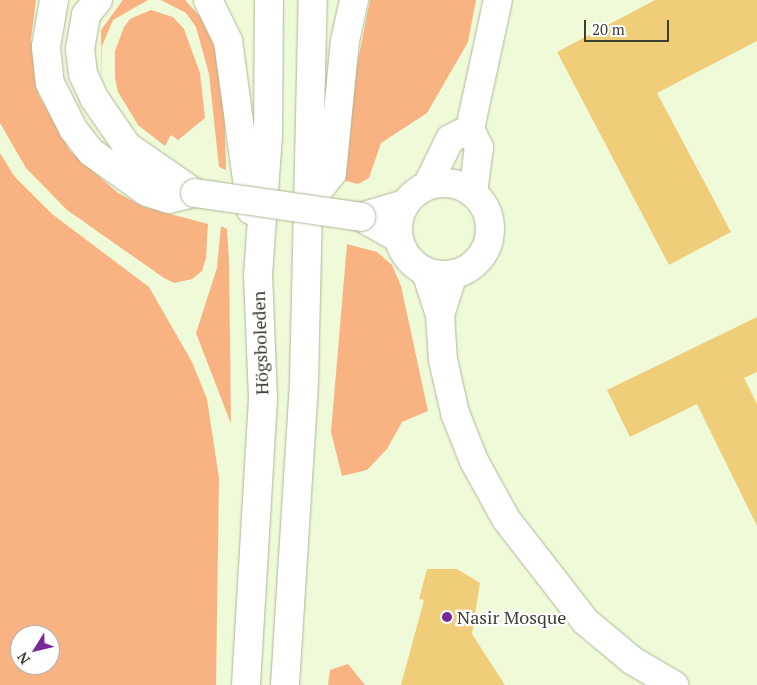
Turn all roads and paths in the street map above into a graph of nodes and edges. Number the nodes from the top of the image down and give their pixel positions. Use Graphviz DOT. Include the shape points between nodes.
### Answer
graph roads {
  1 [pos="54,0"];
  2 [pos="98,0"];
  3 [pos="208,0"];
  4 [pos="269,0"];
  5 [pos="313,0"];
  6 [pos="354,0"];
  7 [pos="498,0"];
  8 [pos="470,129"];
  9 [pos="427,186"];
  10 [pos="194,193"];
  11 [pos="473,193"];
  12 [pos="311,200"];
  13 [pos="405,204"];
  14 [pos="361,217"];
  15 [pos="398,238"];
  16 [pos="426,272"];
  17 [pos="453,274"];
  18 [pos="258,275"];
  19 [pos="440,315"];
  20 [pos="246,685"];
  21 [pos="285,685"];
  22 [pos="674,685"];
  1 -- 10 [label="main road" via="46,47 50,83 73,129 91,152 147,192 168,199"];
  2 -- 10 [label="main road" via="86,15 80,49 83,74 94,98 127,146"];
  3 -- 18 [label="main road" via="228,41 237,87"];
  4 -- 18 [label="main road, Högsboleden" via="268,137"];
  5 -- 12 [label="main road"];
  6 -- 12 [label="main road" via="345,40 332,173"];
  7 -- 8 [label="main road"];
  8 -- 9 [label="main road" via="450,139"];
  8 -- 11 [label="main road" via="479,147"];
  9 -- 11 [label="main road" via="451,183"];
  9 -- 13 [label="main road"];
  10 -- 14 [label="main road, bridge"];
  11 -- 17 [label="main road" via="488,214 489,240 479,260"];
  12 -- 21 [label="main road"];
  13 -- 14 [label="main road"];
  13 -- 15 [label="main road" via="398,219"];
  14 -- 15 [label="main road"];
  15 -- 16 [label="main road" via="408,259"];
  16 -- 17 [label="main road"];
  16 -- 19 [label="main road"];
  17 -- 19 [label="main road"];
  18 -- 20 [label="main road, Högsboleden" via="263,399"];
  19 -- 22 [label="main road" via="447,382 460,426 506,519 585,621 633,661"];
}
